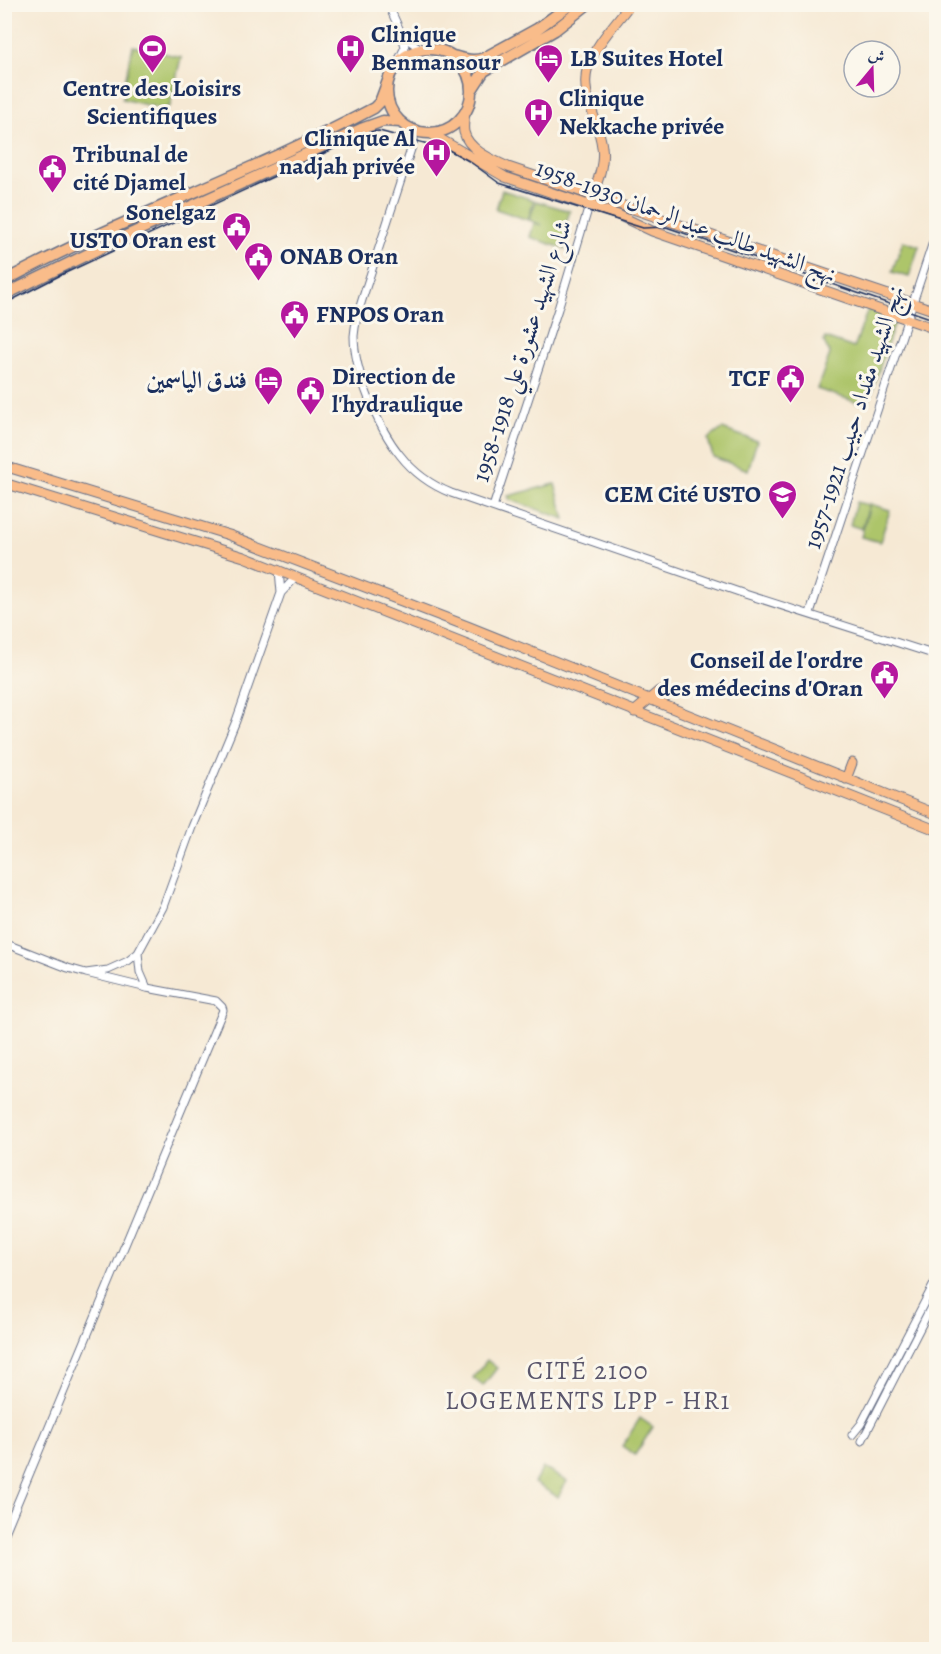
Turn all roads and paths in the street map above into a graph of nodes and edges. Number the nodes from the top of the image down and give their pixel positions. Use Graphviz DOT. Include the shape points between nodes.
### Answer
graph roads {
  1 [pos="388,4"];
  2 [pos="571,4"];
  3 [pos="588,4"];
  4 [pos="630,4"];
  5 [pos="402,35"];
  6 [pos="429,49"];
  7 [pos="451,56"];
  8 [pos="396,65"];
  9 [pos="389,78"];
  10 [pos="471,91"];
  11 [pos="465,113"];
  12 [pos="401,122"];
  13 [pos="413,130"];
  14 [pos="430,133"];
  15 [pos="593,195"];
  16 [pos="589,206"];
  17 [pos="936,232"];
  18 [pos="4,281"];
  19 [pos="5,295"];
  20 [pos="912,303"];
  21 [pos="936,311"];
  22 [pos="907,319"];
  23 [pos="936,329"];
  24 [pos="4,466"];
  25 [pos="4,483"];
  26 [pos="493,507"];
  27 [pos="147,525"];
  28 [pos="143,536"];
  29 [pos="244,557"];
  30 [pos="240,568"];
  31 [pos="279,570"];
  32 [pos="296,577"];
  33 [pos="281,594"];
  34 [pos="810,614"];
  35 [pos="936,655"];
  36 [pos="659,691"];
  37 [pos="649,699"];
  38 [pos="634,712"];
  39 [pos="852,763"];
  40 [pos="846,779"];
  41 [pos="936,814"];
  42 [pos="936,830"];
  43 [pos="4,943"];
  44 [pos="138,953"];
  45 [pos="86,973"];
  46 [pos="147,988"];
  47 [pos="936,1280"];
  48 [pos="936,1297"];
  49 [pos="852,1435"];
  50 [pos="862,1441"];
  51 [pos="4,1535"];
  1 -- 5 [label="street"];
  2 -- 7 [label="highway" via="537,29 484,58 477,61"];
  3 -- 10 [label="highway" via="555,30 484,71"];
  4 -- 15 [label="main road" via="587,69 586,93 603,157"];
  5 -- 6 [label="street" via="413,45"];
  5 -- 8 [label="street" via="405,47"];
  6 -- 7 [label="highway"];
  6 -- 8 [label="highway" via="408,55"];
  7 -- 10 [label="highway" via="468,75"];
  8 -- 9 [label="highway"];
  9 -- 12 [label="highway" via="390,106"];
  9 -- 18 [label="highway" via="380,102 359,116"];
  10 -- 11 [label="highway"];
  11 -- 14 [label="highway" via="446,130"];
  11 -- 15 [label="main road, نهج الشهيد طالب عبد الرحمان 1930-1958" via="465,136 484,154"];
  12 -- 13 [label="highway"];
  12 -- 19 [label="highway" via="383,121 361,129"];
  13 -- 14 [label="highway"];
  13 -- 26 [label="street" via="414,140 356,320 358,368 392,445 409,465 444,490"];
  14 -- 16 [label="main road, نهج الشهيد طالب عبد الرحمان 1930-1958" via="505,177"];
  15 -- 16 [label="main road"];
  15 -- 20 [label="main road, نهج الشهيد طالب عبد الرحمان 1930-1958"];
  16 -- 22 [label="main road, نهج الشهيد طالب عبد الرحمان 1930-1958"];
  16 -- 26 [label="street, شارع الشهيد عشورة علي 1918-1958"];
  17 -- 20 [label="street, نهج الشهيد مقداد حبيب 1921-1957"];
  20 -- 21 [label="main road, نهج الشهيد طالب عبد الرحمان 1930-1958"];
  20 -- 22 [label="street, نهج الشهيد مقداد حبيب 1921-1957"];
  22 -- 23 [label="main road, نهج الشهيد طالب عبد الرحمان 1930-1958"];
  22 -- 34 [label="street, نهج الشهيد مقداد حبيب 1921-1957"];
  24 -- 37 [label="main road" via="229,535"];
  25 -- 27 [label="main road"];
  26 -- 34 [label="street"];
  27 -- 28 [label="main road"];
  27 -- 29 [label="main road"];
  29 -- 30 [label="main road"];
  29 -- 31 [label="main road"];
  31 -- 32 [label="main road"];
  31 -- 33 [label="street"];
  32 -- 33 [label="street"];
  32 -- 38 [label="main road"];
  33 -- 44 [label="street" via="167,898"];
  34 -- 35 [label="street"];
  36 -- 37 [label="main road"];
  37 -- 38 [label="main road"];
  37 -- 40 [label="main road"];
  38 -- 42 [label="main road"];
  39 -- 40 [label="main road"];
  40 -- 41 [label="main road"];
  43 -- 45 [label="street"];
  44 -- 45 [label="street" via="108,970"];
  44 -- 46 [label="street"];
  45 -- 46 [label="street"];
  46 -- 51 [label="street" via="216,1001 222,1006 222,1016"];
  47 -- 49 [label="street"];
  48 -- 50 [label="street"];
}
